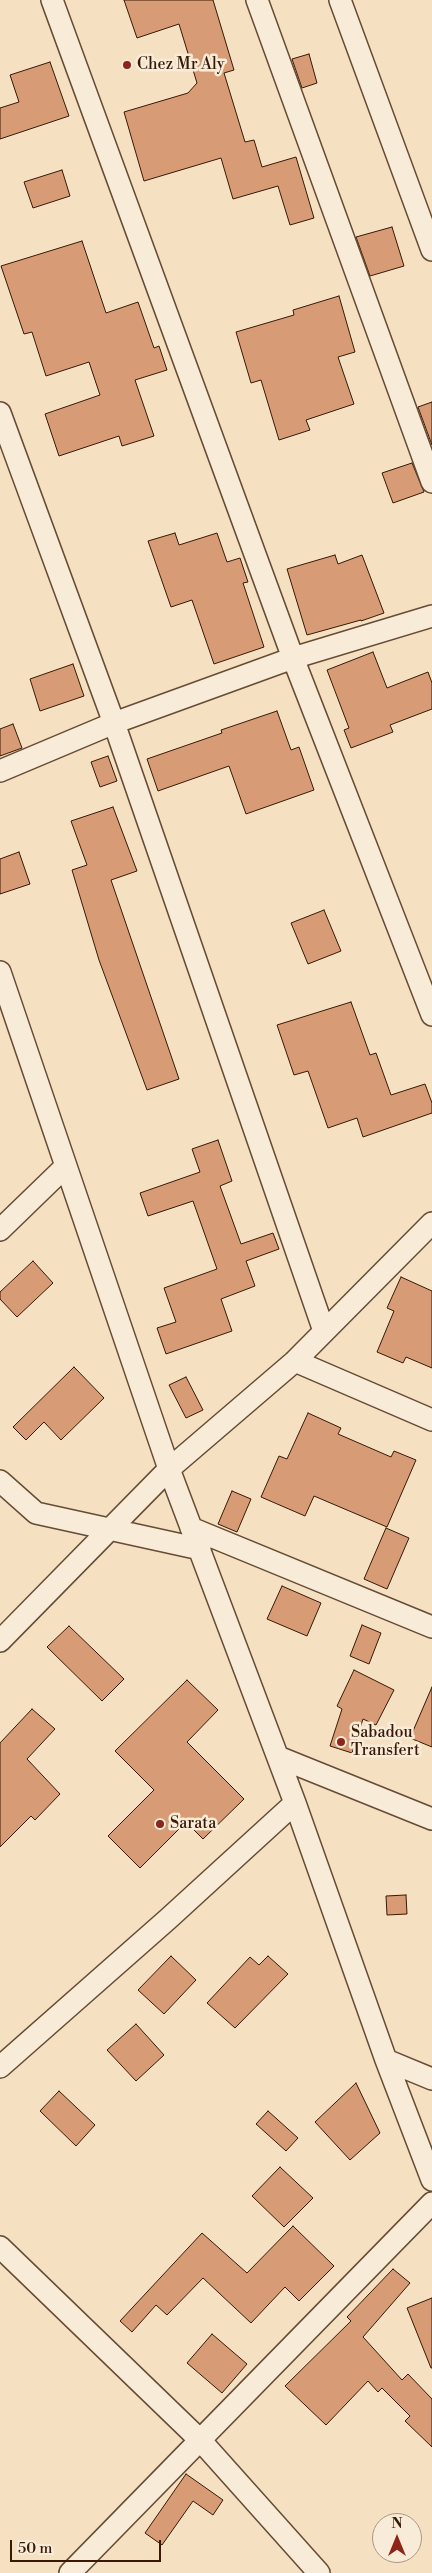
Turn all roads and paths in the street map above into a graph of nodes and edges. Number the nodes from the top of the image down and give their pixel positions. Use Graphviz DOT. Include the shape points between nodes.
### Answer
graph roads {
  1 [pos="52,0"];
  2 [pos="257,0"];
  3 [pos="340,0"];
  4 [pos="432,250"];
  5 [pos="0,413"];
  6 [pos="432,482"];
  7 [pos="432,616"];
  8 [pos="293,658"];
  9 [pos="114,723"];
  10 [pos="0,771"];
  11 [pos="0,972"];
  12 [pos="432,1015"];
  13 [pos="66,1166"];
  14 [pos="432,1222"];
  15 [pos="0,1230"];
  16 [pos="324,1331"];
  17 [pos="295,1361"];
  18 [pos="432,1420"];
  19 [pos="169,1469"];
  20 [pos="0,1481"];
  21 [pos="191,1528"];
  22 [pos="109,1529"];
  23 [pos="200,1549"];
  24 [pos="432,1627"];
  25 [pos="0,1641"];
  26 [pos="278,1757"];
  27 [pos="295,1803"];
  28 [pos="432,1819"];
  29 [pos="386,2060"];
  30 [pos="0,2067"];
  31 [pos="432,2079"];
  32 [pos="432,2180"];
  33 [pos="432,2203"];
  34 [pos="0,2247"];
  35 [pos="201,2442"];
  36 [pos="70,2573"];
  37 [pos="320,2573"];
  1 -- 8 [label="street"];
  2 -- 6 [label="street"];
  3 -- 4 [label="street"];
  5 -- 9 [label="street"];
  7 -- 8 [label="street"];
  8 -- 9 [label="street"];
  8 -- 12 [label="street"];
  9 -- 10 [label="street"];
  9 -- 16 [label="street"];
  11 -- 13 [label="street"];
  13 -- 15 [label="street"];
  13 -- 19 [label="street"];
  14 -- 16 [label="street"];
  16 -- 17 [label="street"];
  17 -- 18 [label="street"];
  17 -- 19 [label="street"];
  19 -- 21 [label="street"];
  19 -- 22 [label="street"];
  20 -- 22 [label="street" via="36,1513"];
  21 -- 23 [label="street"];
  21 -- 24 [label="street"];
  22 -- 23 [label="street"];
  22 -- 25 [label="street"];
  23 -- 26 [label="street"];
  26 -- 27 [label="street"];
  26 -- 28 [label="street"];
  27 -- 29 [label="street"];
  27 -- 30 [label="street"];
  29 -- 31 [label="street"];
  29 -- 32 [label="street"];
  33 -- 35 [label="street"];
  34 -- 35 [label="street"];
  35 -- 36 [label="street"];
  35 -- 37 [label="street"];
}
